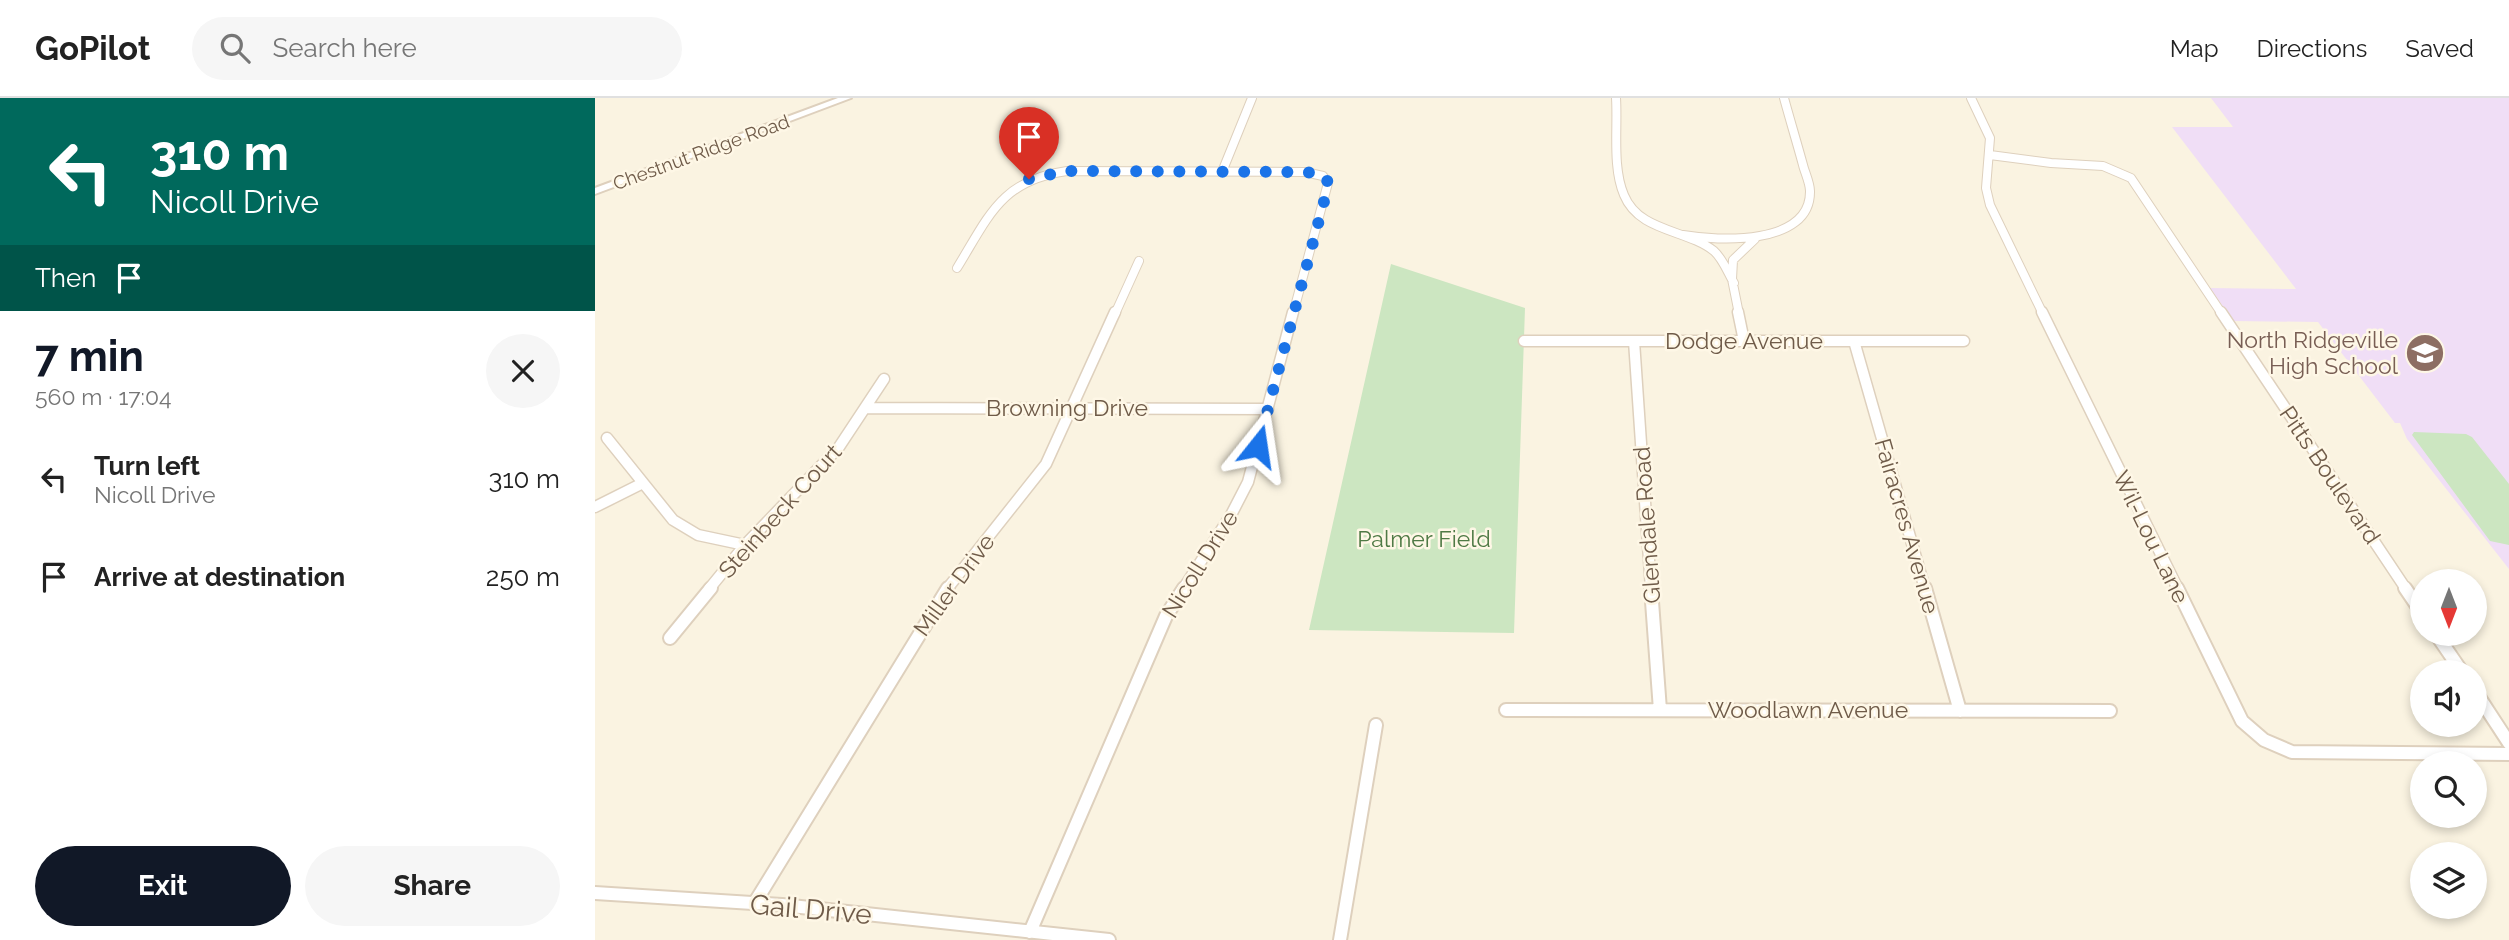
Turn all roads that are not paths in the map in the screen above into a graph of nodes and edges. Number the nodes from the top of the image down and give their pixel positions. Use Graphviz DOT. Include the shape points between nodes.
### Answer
graph roads {
  1 [pos="846,98"];
  2 [pos="1252,98"];
  3 [pos="1616,98"];
  4 [pos="1784,98"];
  5 [pos="1971,98"];
  6 [pos="1990,155"];
  7 [pos="1222,172"];
  8 [pos="595,191"];
  9 [pos="1683,235"];
  10 [pos="1759,237"];
  11 [pos="1139,261"];
  12 [pos="957,268"];
  13 [pos="1734,283"];
  14 [pos="1524,341"];
  15 [pos="1634,341"];
  16 [pos="1744,341"];
  17 [pos="1854,341"];
  18 [pos="1964,341"];
  19 [pos="884,379"];
  20 [pos="866,408"];
  21 [pos="1072,408"];
  22 [pos="1268,409"];
  23 [pos="607,438"];
  24 [pos="643,483"];
  25 [pos="595,507"];
  26 [pos="745,545"];
  27 [pos="2410,595"];
  28 [pos="670,638"];
  29 [pos="2487,709"];
  30 [pos="1506,710"];
  31 [pos="1660,710"];
  32 [pos="1960,711"];
  33 [pos="2110,711"];
  34 [pos="1376,725"];
  35 [pos="2509,743"];
  36 [pos="2509,754"];
  37 [pos="595,892"];
  38 [pos="754,904"];
  39 [pos="1030,932"];
  40 [pos="1109,940"];
  41 [pos="1340,940"];
  1 -- 8 [label="street, Chestnut Ridge Road"];
  2 -- 7 [label="street"];
  3 -- 9 [label="street" via="1622,186 1627,199 1647,220"];
  4 -- 10 [label="street" via="1810,200 1791,224"];
  5 -- 6 [label="street, Wil-Lou Lane" via="1990,136"];
  6 -- 27 [label="street, Pitts Boulevard" via="2105,166 2131,178"];
  6 -- 36 [label="street, Wil-Lou Lane" via="1984,180 1990,205 2242,721 2264,740 2292,752"];
  7 -- 12 [label="street, Nicoll Drive" via="1058,172 1021,182 1003,197"];
  7 -- 22 [label="street, Nicoll Drive" via="1314,173 1328,183"];
  9 -- 10 [label="street" via="1725,240"];
  9 -- 13 [label="street" via="1716,253"];
  10 -- 13 [label="street" via="1733,260"];
  11 -- 21 [label="street, Miller Drive"];
  13 -- 16 [label="street"];
  14 -- 15 [label="street, Dodge Avenue"];
  15 -- 16 [label="street, Dodge Avenue"];
  15 -- 31 [label="street, Glendale Road"];
  16 -- 17 [label="street, Dodge Avenue"];
  17 -- 18 [label="street, Dodge Avenue"];
  17 -- 32 [label="street, Fairacres Avenue"];
  19 -- 20 [label="street, Steinbeck Court"];
  20 -- 21 [label="street, Browning Drive"];
  20 -- 26 [label="street, Steinbeck Court" via="827,462"];
  21 -- 22 [label="street, Browning Drive"];
  21 -- 38 [label="street, Miller Drive" via="1040,473 960,570 928,617"];
  22 -- 39 [label="street, Nicoll Drive" via="1248,482 1166,616"];
  23 -- 24 [label="street"];
  24 -- 25 [label="street"];
  24 -- 26 [label="street" via="681,525 709,538"];
  26 -- 28 [label="street, Steinbeck Court"];
  29 -- 35 [label="street"];
  30 -- 31 [label="street, Woodlawn Avenue"];
  31 -- 32 [label="street, Woodlawn Avenue"];
  32 -- 33 [label="street, Woodlawn Avenue"];
  34 -- 41 [label="street"];
  37 -- 38 [label="street, Gail Drive"];
  38 -- 39 [label="street, Gail Drive"];
  39 -- 40 [label="street, Gail Drive"];
}
